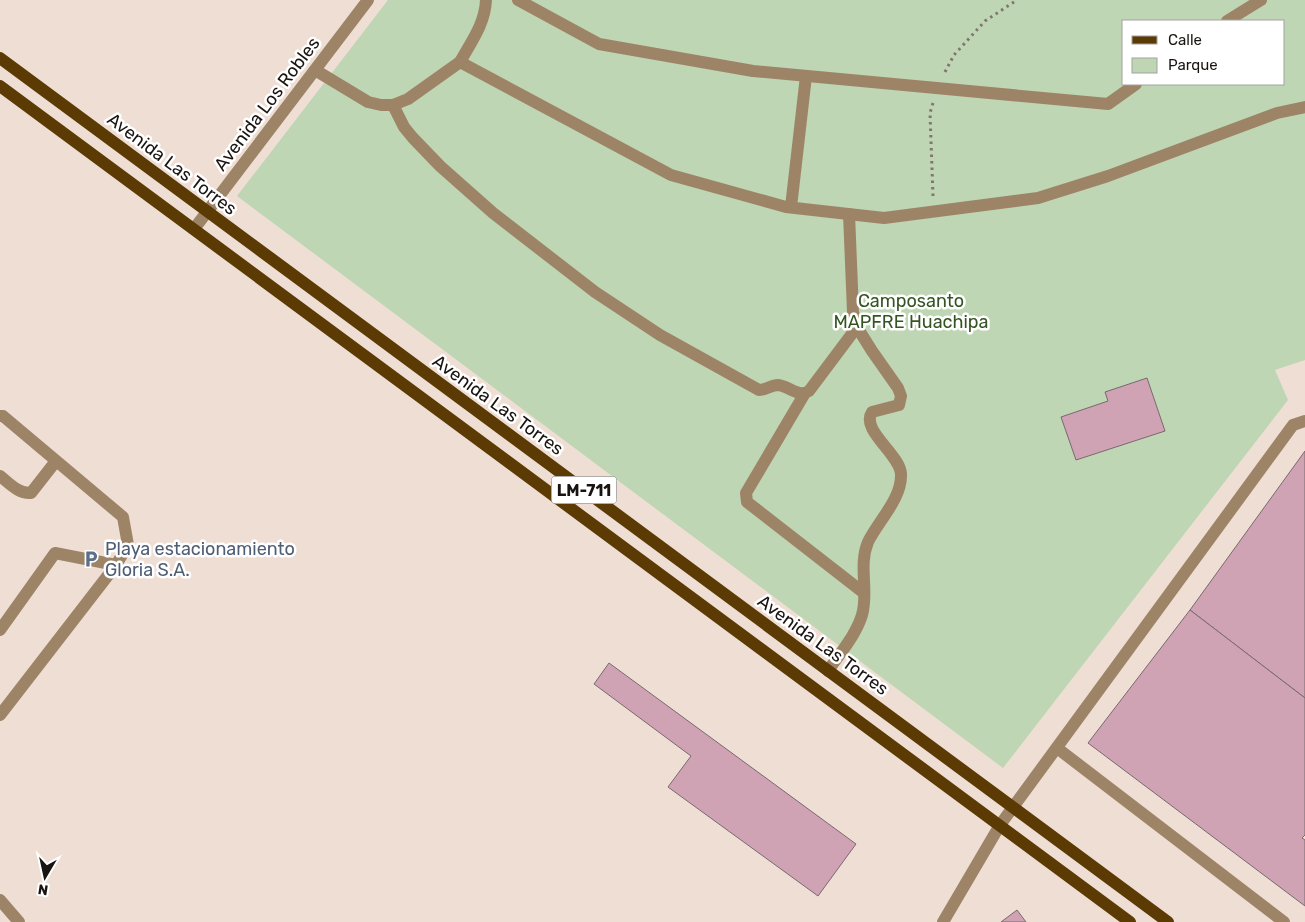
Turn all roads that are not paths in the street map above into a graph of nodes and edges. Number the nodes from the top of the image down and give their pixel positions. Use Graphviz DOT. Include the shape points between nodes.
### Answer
graph roads {
  1 [pos="368,0"];
  2 [pos="486,0"];
  3 [pos="518,0"];
  4 [pos="1261,0"];
  5 [pos="1229,20"];
  6 [pos="0,58"];
  7 [pos="460,62"];
  8 [pos="315,70"];
  9 [pos="806,76"];
  10 [pos="1135,85"];
  11 [pos="0,86"];
  12 [pos="394,105"];
  13 [pos="1305,107"];
  14 [pos="791,207"];
  15 [pos="207,212"];
  16 [pos="849,214"];
  17 [pos="194,229"];
  18 [pos="857,327"];
  19 [pos="805,393"];
  20 [pos="0,416"];
  21 [pos="1305,421"];
  22 [pos="56,461"];
  23 [pos="0,476"];
  24 [pos="116,565"];
  25 [pos="864,593"];
  26 [pos="0,630"];
  27 [pos="828,671"];
  28 [pos="0,715"];
  29 [pos="1057,748"];
  30 [pos="1014,807"];
  31 [pos="1000,825"];
  32 [pos="0,900"];
  33 [pos="19,922"];
  34 [pos="943,922"];
  35 [pos="1130,922"];
  36 [pos="1168,922"];
  37 [pos="1284,922"];
  1 -- 8 [label="street, Avenida Los Robles"];
  2 -- 7 [label="street" via="486,13"];
  3 -- 9 [label="street" via="600,44 753,71"];
  4 -- 5 [label="street"];
  6 -- 15 [label="main road, Avenida Las Torres / LM-711"];
  7 -- 12 [label="street"];
  7 -- 14 [label="street" via="671,175"];
  8 -- 12 [label="street" via="368,102"];
  8 -- 15 [label="street, Avenida Los Robles"];
  9 -- 10 [label="street" via="1108,104"];
  9 -- 14 [label="street"];
  11 -- 17 [label="main road, LM-711"];
  12 -- 19 [label="street" via="404,127 440,166 493,213 595,292 660,335 759,390 777,385"];
  13 -- 16 [label="street" via="1038,198 884,218"];
  14 -- 16 [label="street"];
  15 -- 17 [label="street, Avenida Los Robles"];
  15 -- 27 [label="main road, Avenida Las Torres / LM-711"];
  16 -- 18 [label="street" via="853,312"];
  17 -- 31 [label="main road, LM-711"];
  18 -- 19 [label="street"];
  18 -- 25 [label="street" via="901,396 898,405 872,412 870,416 870,423 894,455 901,474 896,498 868,544 863,568"];
  19 -- 25 [label="street" via="746,492 747,502"];
  20 -- 22 [label="street"];
  21 -- 29 [label="street" via="1293,425"];
  22 -- 23 [label="street" via="31,493 17,490"];
  22 -- 24 [label="street" via="123,517 128,545"];
  24 -- 26 [label="street" via="55,553"];
  24 -- 28 [label="street"];
  25 -- 27 [label="street" via="862,614 853,634"];
  27 -- 30 [label="main road, Avenida Las Torres / LM-711"];
  29 -- 30 [label="street"];
  29 -- 37 [label="street"];
  30 -- 31 [label="street"];
  30 -- 36 [label="main road, Avenida Las Torres / LM-711"];
  31 -- 34 [label="street"];
  31 -- 35 [label="main road, LM-711"];
  32 -- 33 [label="street"];
}
